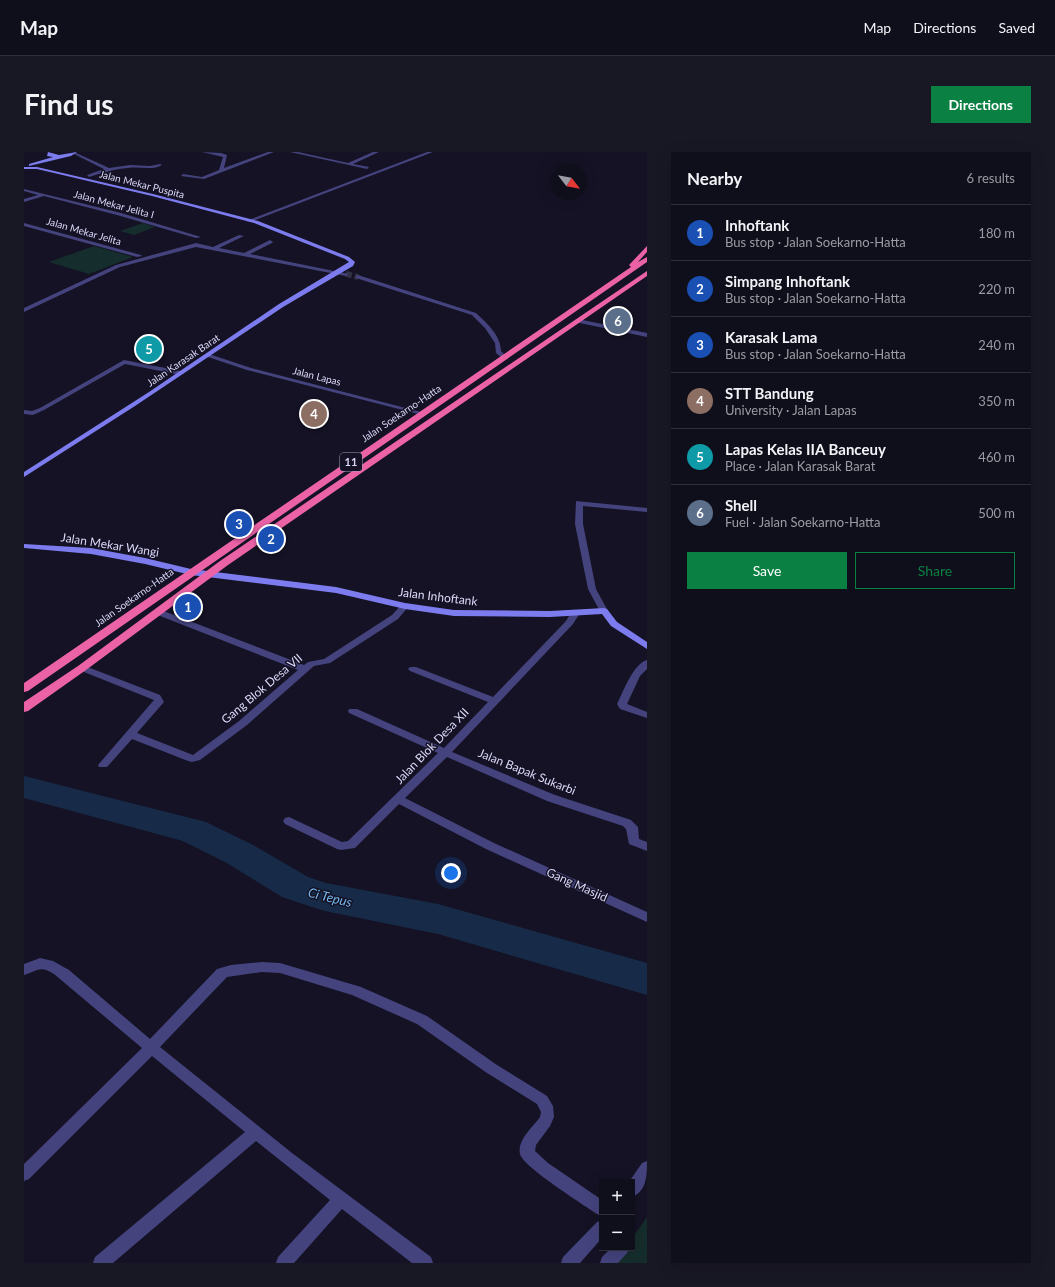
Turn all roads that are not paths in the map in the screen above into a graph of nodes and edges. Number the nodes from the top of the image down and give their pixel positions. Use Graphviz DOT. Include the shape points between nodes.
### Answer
graph roads {
  1 [pos="75,152"];
  2 [pos="204,152"];
  3 [pos="272,152"];
  4 [pos="292,152"];
  5 [pos="377,152"];
  6 [pos="413,152"];
  7 [pos="431,152"];
  8 [pos="48,153"];
  9 [pos="62,156"];
  10 [pos="421,156"];
  11 [pos="30,160"];
  12 [pos="44,162"];
  13 [pos="348,164"];
  14 [pos="160,165"];
  15 [pos="24,168"];
  16 [pos="367,168"];
  17 [pos="108,169"];
  18 [pos="221,170"];
  19 [pos="183,175"];
  20 [pos="89,176"];
  21 [pos="24,190"];
  22 [pos="160,193"];
  23 [pos="44,195"];
  24 [pos="153,195"];
  25 [pos="24,201"];
  26 [pos="256,220"];
  27 [pos="24,224"];
  28 [pos="242,236"];
  29 [pos="198,237"];
  30 [pos="270,242"];
  31 [pos="214,248"];
  32 [pos="647,248"];
  33 [pos="246,254"];
  34 [pos="138,256"];
  35 [pos="647,259"];
  36 [pos="352,262"];
  37 [pos="338,272"];
  38 [pos="627,273"];
  39 [pos="647,273"];
  40 [pos="346,274"];
  41 [pos="358,277"];
  42 [pos="24,310"];
  43 [pos="576,321"];
  44 [pos="647,335"];
  45 [pos="508,354"];
  46 [pos="206,355"];
  47 [pos="181,373"];
  48 [pos="24,412"];
  49 [pos="422,413"];
  50 [pos="24,475"];
  51 [pos="647,510"];
  52 [pos="24,546"];
  53 [pos="191,572"];
  54 [pos="209,574"];
  55 [pos="405,606"];
  56 [pos="604,611"];
  57 [pos="158,612"];
  58 [pos="576,613"];
  59 [pos="647,646"];
  60 [pos="647,663"];
  61 [pos="82,668"];
  62 [pos="304,669"];
  63 [pos="413,669"];
  64 [pos="24,688"];
  65 [pos="494,701"];
  66 [pos="24,708"];
  67 [pos="352,711"];
  68 [pos="647,715"];
  69 [pos="130,734"];
  70 [pos="446,752"];
  71 [pos="103,765"];
  72 [pos="398,799"];
  73 [pos="288,821"];
  74 [pos="647,847"];
  75 [pos="647,917"];
  76 [pos="24,970"];
  77 [pos="150,1047"];
  78 [pos="256,1132"];
  79 [pos="647,1168"];
  80 [pos="24,1174"];
  81 [pos="635,1186"];
  82 [pos="340,1200"];
  83 [pos="599,1206"];
  84 [pos="599,1230"];
  85 [pos="618,1251"];
  86 [pos="101,1263"];
  87 [pos="284,1263"];
  88 [pos="424,1263"];
  89 [pos="569,1263"];
  90 [pos="608,1263"];
  1 -- 9 [label="street"];
  1 -- 17 [label="street"];
  2 -- 18 [label="street" via="225,156"];
  3 -- 18 [label="street"];
  4 -- 13 [label="street"];
  5 -- 13 [label="street"];
  6 -- 10 [label="street"];
  7 -- 10 [label="street"];
  8 -- 9 [label="street"];
  8 -- 11 [label="street"];
  9 -- 12 [label="street"];
  10 -- 26 [label="street"];
  12 -- 15 [label="street"];
  12 -- 20 [label="street, Jalan Mekar Puspita" via="41,165"];
  13 -- 16 [label="street"];
  14 -- 17 [label="street"];
  15 -- 24 [label="street, Jalan Mekar Puspita" via="37,168"];
  17 -- 20 [label="street"];
  18 -- 19 [label="street" via="200,178"];
  20 -- 22 [label="street, Jalan Mekar Puspita"];
  21 -- 23 [label="street, Jalan Mekar Jelita I"];
  22 -- 24 [label="street"];
  22 -- 26 [label="street, Jalan Mekar Puspita"];
  23 -- 25 [label="street"];
  23 -- 29 [label="street, Jalan Mekar Jelita I"];
  24 -- 26 [label="street, Jalan Mekar Puspita" via="248,221"];
  26 -- 36 [label="street, Jalan Mekar Puspita"];
  27 -- 34 [label="street, Jalan Mekar Jelita"];
  28 -- 31 [label="street"];
  30 -- 33 [label="street"];
  31 -- 33 [label="street"];
  31 -- 42 [label="street" via="196,245 126,263"];
  32 -- 38 [label="highway, Jalan Soekarno-Hatta / 11"];
  33 -- 37 [label="street"];
  35 -- 38 [label="highway, 11"];
  36 -- 37 [label="street, Jalan Karasak Barat"];
  37 -- 40 [label="street"];
  37 -- 46 [label="street, Jalan Karasak Barat"];
  38 -- 45 [label="highway, Jalan Soekarno-Hatta / 11"];
  39 -- 43 [label="highway, Jalan Soekarno-Hatta / 11"];
  41 -- 45 [label="street" via="474,314 490,330 498,343 498,352"];
  43 -- 44 [label="street"];
  43 -- 54 [label="highway, Jalan Soekarno-Hatta / 11"];
  45 -- 49 [label="highway, Jalan Soekarno-Hatta / 11"];
  46 -- 47 [label="street, Jalan Karasak Barat"];
  46 -- 49 [label="street, Jalan Lapas"];
  47 -- 48 [label="street" via="124,362 42,409 33,413"];
  47 -- 50 [label="street, Jalan Karasak Barat"];
  49 -- 53 [label="highway, Jalan Soekarno-Hatta / 11"];
  51 -- 56 [label="street" via="579,504 579,524 592,589"];
  52 -- 53 [label="street, Jalan Mekar Wangi" via="91,551"];
  53 -- 54 [label="street, Jalan Inhoftank"];
  53 -- 64 [label="highway, Jalan Soekarno-Hatta / 11"];
  54 -- 55 [label="street, Jalan Inhoftank" via="336,590"];
  54 -- 57 [label="highway, Jalan Soekarno-Hatta / 11"];
  55 -- 58 [label="street, Jalan Inhoftank" via="479,614"];
  55 -- 62 [label="street, Gang Blok Desa VII" via="395,617 327,661 311,664"];
  56 -- 58 [label="street, Jalan Inhoftank"];
  56 -- 59 [label="street" via="614,624"];
  57 -- 61 [label="highway, Jalan Soekarno-Hatta / 11"];
  57 -- 62 [label="street"];
  58 -- 65 [label="street, Jalan Blok Desa XII"];
  60 -- 68 [label="street" via="636,675 622,704"];
  61 -- 66 [label="highway, Jalan Soekarno-Hatta / 11"];
  61 -- 69 [label="street" via="157,697 159,702"];
  62 -- 69 [label="street, Gang Blok Desa VII" via="243,723 194,758"];
  63 -- 65 [label="street"];
  65 -- 70 [label="street, Jalan Blok Desa XII"];
  67 -- 70 [label="street, Jalan Bapak Sukarbi"];
  69 -- 71 [label="street"];
  70 -- 72 [label="street, Jalan Blok Desa XII"];
  70 -- 74 [label="street, Jalan Bapak Sukarbi" via="551,798 622,820 632,827 633,841"];
  72 -- 73 [label="street, Jalan Blok Desa XII" via="346,846"];
  72 -- 75 [label="street, Gang Masjid" via="507,854"];
  76 -- 77 [label="street" via="33,964 43,963 52,966"];
  77 -- 78 [label="street"];
  77 -- 80 [label="street"];
  77 -- 83 [label="street" via="222,973 231,970 280,968 356,991 422,1020 542,1100 548,1107 549,1115 530,1142 527,1154"];
  78 -- 82 [label="street"];
  78 -- 86 [label="street"];
  79 -- 81 [label="street"];
  82 -- 87 [label="street"];
  82 -- 88 [label="street"];
  84 -- 89 [label="street"];
  85 -- 90 [label="street"];
}
